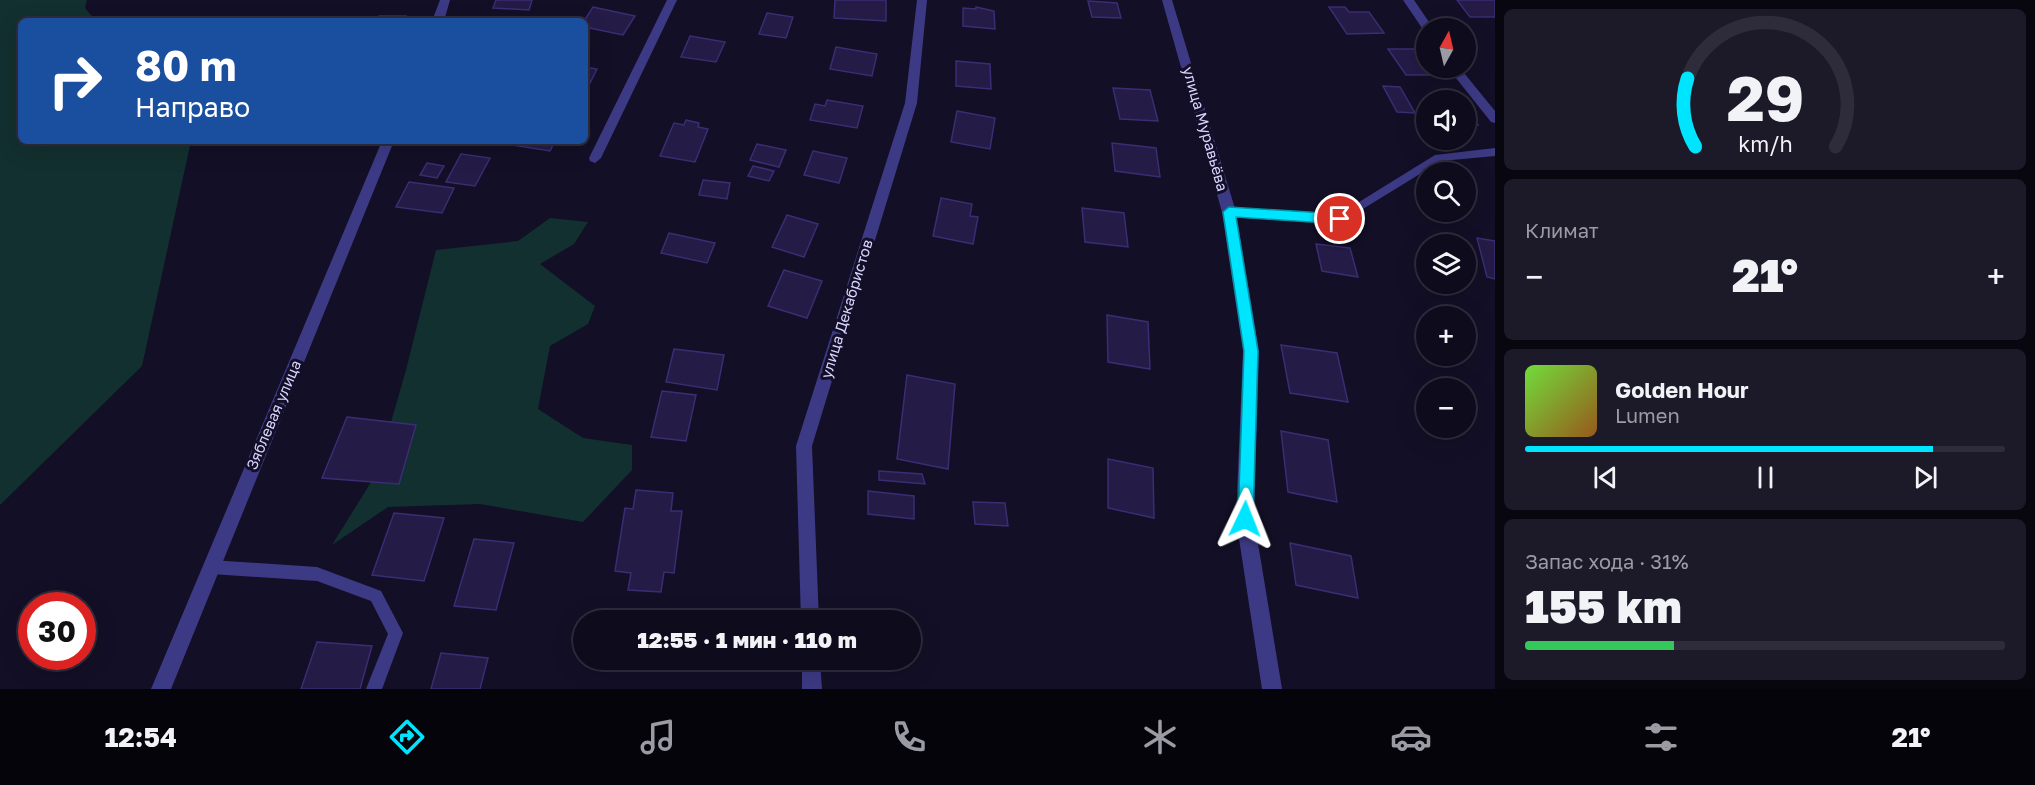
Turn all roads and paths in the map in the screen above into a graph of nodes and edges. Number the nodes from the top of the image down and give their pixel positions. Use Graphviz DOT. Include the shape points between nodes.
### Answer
graph roads {
  1 [pos="445,0"];
  2 [pos="672,0"];
  3 [pos="922,0"];
  4 [pos="1167,0"];
  5 [pos="1408,0"];
  6 [pos="439,18"];
  7 [pos="1421,18"];
  8 [pos="1463,78"];
  9 [pos="1495,119"];
  10 [pos="387,144"];
  11 [pos="1495,152"];
  12 [pos="595,158"];
  13 [pos="1229,212"];
  14 [pos="211,567"];
  15 [pos="810,610"];
  16 [pos="811,670"];
  17 [pos="161,689"];
  18 [pos="374,689"];
  19 [pos="812,689"];
  20 [pos="1272,689"];
  1 -- 6 [label="street"];
  2 -- 12 [label="street"];
  3 -- 15 [label="street, улица Декабристов" via="911,103 804,446"];
  4 -- 13 [label="street, улица Муравьёва"];
  5 -- 7 [label="street"];
  8 -- 9 [label="street"];
  10 -- 14 [label="street, Зяблевая улица"];
  11 -- 13 [label="lane" via="1439,158 1340,219"];
  13 -- 20 [label="street, улица Муравьёва" via="1251,351 1245,519"];
  14 -- 17 [label="street, Зяблевая улица"];
  14 -- 18 [label="lane" via="317,574 376,596 396,633"];
  16 -- 19 [label="street"];
}
